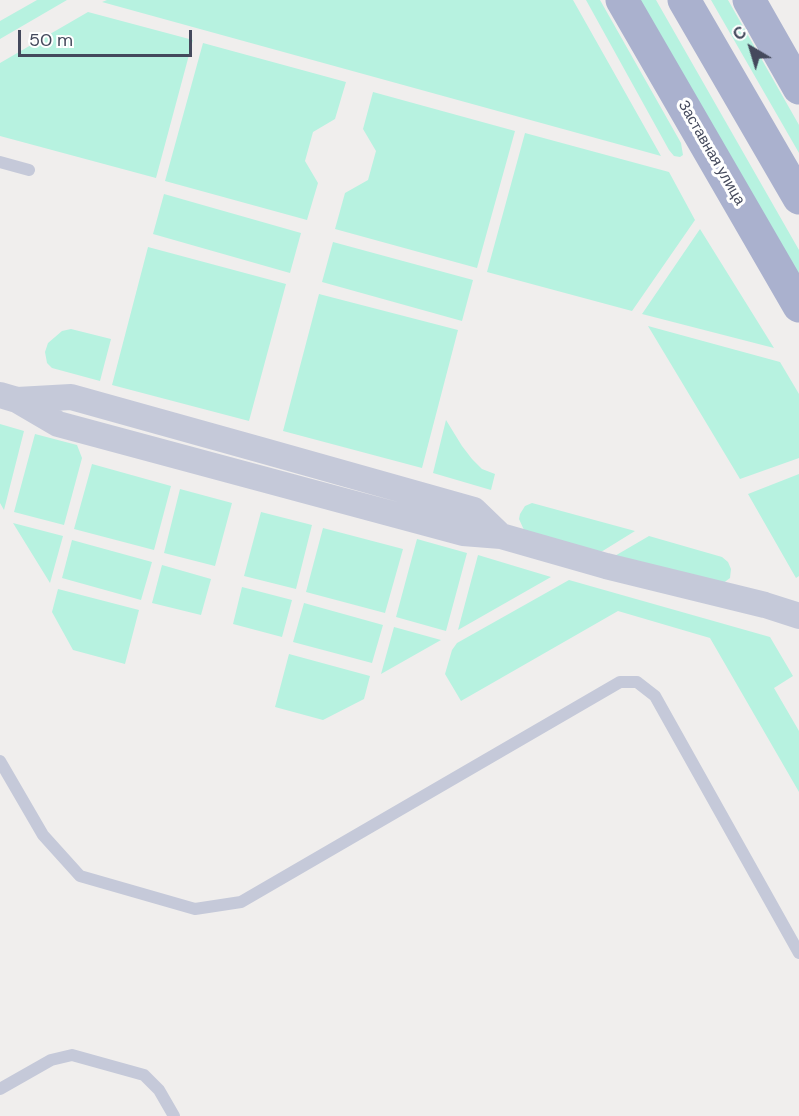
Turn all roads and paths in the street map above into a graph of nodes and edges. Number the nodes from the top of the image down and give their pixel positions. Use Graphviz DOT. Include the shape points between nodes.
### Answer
graph roads {
  1 [pos="622,0"];
  2 [pos="684,0"];
  3 [pos="749,0"];
  4 [pos="799,88"];
  5 [pos="0,162"];
  6 [pos="29,170"];
  7 [pos="799,198"];
  8 [pos="799,306"];
  9 [pos="9,398"];
  10 [pos="799,616"];
  11 [pos="0,761"];
  12 [pos="799,953"];
  13 [pos="0,1089"];
  14 [pos="174,1116"];
  1 -- 8 [label="main road, Заставная улица"];
  2 -- 7 [label="main road"];
  3 -- 4 [label="main road"];
  5 -- 6 [label="lane"];
  9 -- 10 [label="street" via="71,397 474,510 501,536"];
  11 -- 12 [label="lane" via="43,835 81,876 195,909 241,902 620,682 637,682 656,696"];
  13 -- 14 [label="lane" via="51,1060 72,1055 144,1075 159,1090"];
}
